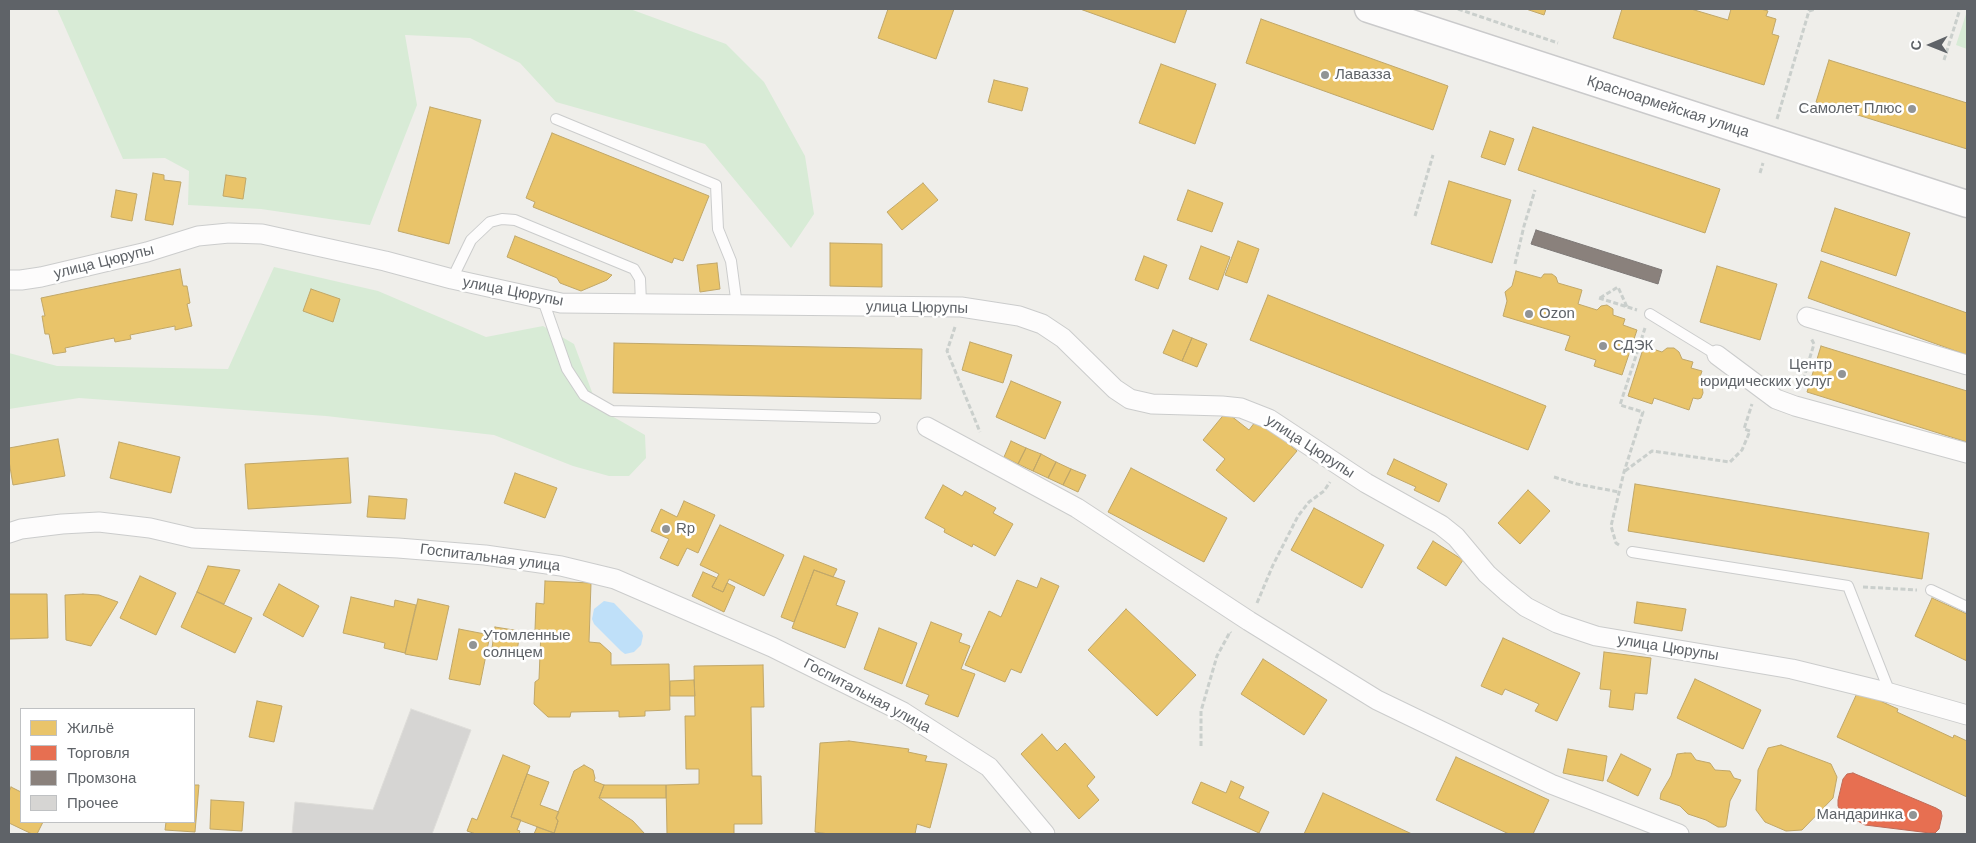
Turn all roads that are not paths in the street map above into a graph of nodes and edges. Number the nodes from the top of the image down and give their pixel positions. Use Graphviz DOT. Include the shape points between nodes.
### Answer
graph roads {
  1 [pos="1368,9"];
  2 [pos="556,119"];
  3 [pos="1967,204"];
  4 [pos="452,279"];
  5 [pos="9,280"];
  6 [pos="543,300"];
  7 [pos="641,303"];
  8 [pos="737,306"];
  9 [pos="1650,314"];
  10 [pos="1808,317"];
  11 [pos="1717,355"];
  12 [pos="1967,365"];
  13 [pos="875,418"];
  14 [pos="927,427"];
  15 [pos="1967,452"];
  16 [pos="9,533"];
  17 [pos="1632,552"];
  18 [pos="1931,590"];
  19 [pos="1967,607"];
  20 [pos="1890,693"];
  21 [pos="1967,715"];
  22 [pos="1046,834"];
  23 [pos="1679,834"];
  1 -- 3 [label="street, Красноармейская улица"];
  2 -- 8 [label="lane" via="716,185 718,229 731,261"];
  4 -- 5 [label="street, улица Цюрупы" via="262,234 229,233 198,236 147,252 41,277"];
  4 -- 6 [label="street, улица Цюрупы"];
  4 -- 7 [label="lane" via="472,240 490,222 515,220 634,269 640,279"];
  6 -- 7 [label="street, улица Цюрупы" via="582,304"];
  6 -- 13 [label="lane" via="567,369 584,395 612,411"];
  7 -- 8 [label="street, улица Цюрупы"];
  8 -- 20 [label="street, улица Цюрупы" via="961,307 1019,316 1042,324 1063,338 1115,390 1130,399 1152,404 1240,408 1268,419 1366,483 1441,524 1506,591 1526,607 1557,623 1596,636 1792,669"];
  9 -- 11 [label="lane"];
  10 -- 12 [label="street"];
  11 -- 15 [label="street" via="1776,399"];
  14 -- 23 [label="street" via="1077,508 1249,622 1377,700 1551,784"];
  16 -- 22 [label="street, Госпитальная улица" via="20,529 99,522 150,528 193,538 485,555 561,566 615,579 772,647 903,712 989,766"];
  17 -- 20 [label="lane" via="1848,586"];
  18 -- 19 [label="lane"];
  20 -- 21 [label="street, улица Цюрупы"];
}
